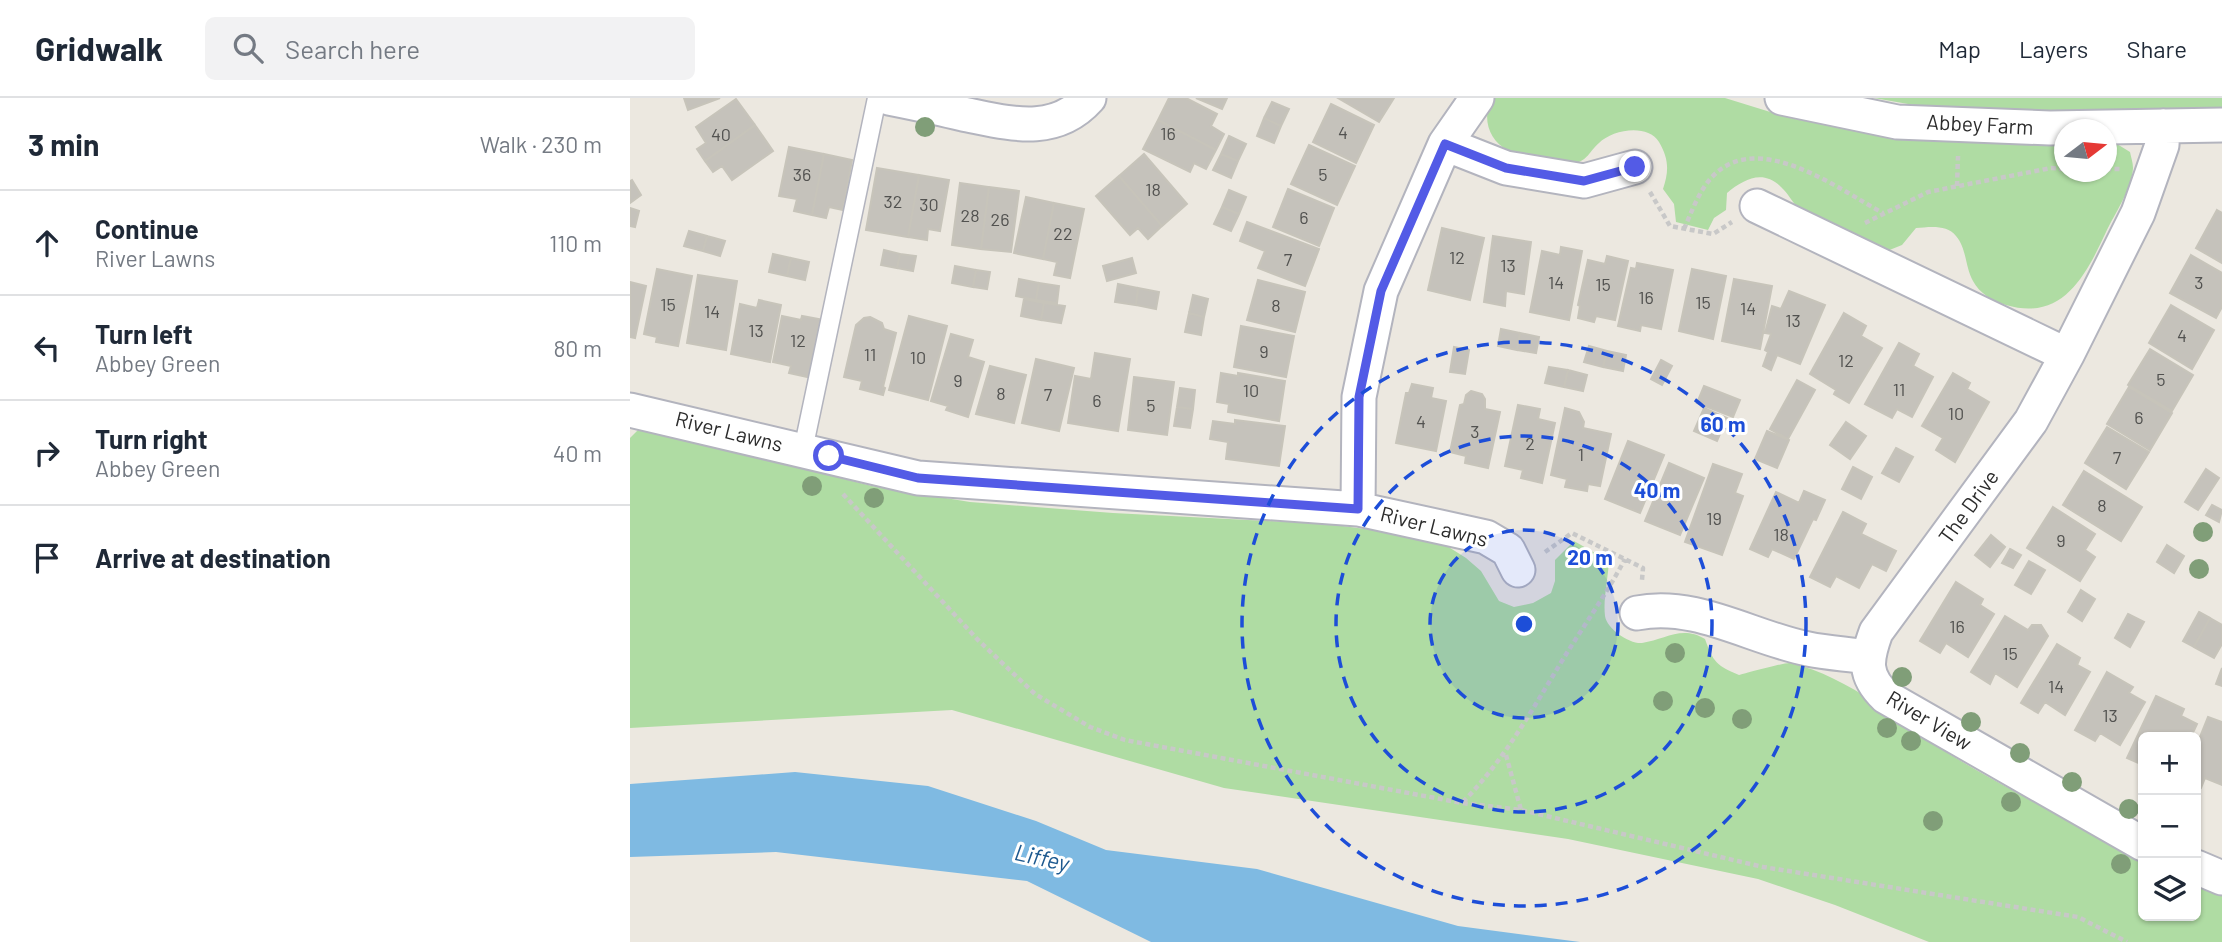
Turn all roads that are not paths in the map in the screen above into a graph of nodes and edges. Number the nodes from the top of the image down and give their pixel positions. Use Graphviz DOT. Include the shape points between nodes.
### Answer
graph roads {
  1 [pos="877,98"];
  2 [pos="889,98"];
  3 [pos="1089,98"];
  4 [pos="1477,98"];
  5 [pos="1782,98"];
  6 [pos="2222,125"];
  7 [pos="2163,126"];
  8 [pos="1445,144"];
  9 [pos="1635,167"];
  10 [pos="1757,206"];
  11 [pos="2067,355"];
  12 [pos="630,410"];
  13 [pos="816,453"];
  14 [pos="1358,509"];
  15 [pos="1518,570"];
  16 [pos="1637,613"];
  17 [pos="1867,657"];
  18 [pos="2138,842"];
  19 [pos="2201,869"];
  20 [pos="2222,877"];
  1 -- 13 [label="lane"];
  2 -- 3 [label="street" via="1017,125 1051,122 1078,111"];
  4 -- 8 [label="street"];
  5 -- 7 [label="street, Abbey Farm" via="1897,122 2050,128"];
  6 -- 7 [label="street, Abbey Farm"];
  7 -- 11 [label="street, The Drive" via="2162,145 2138,213"];
  8 -- 9 [label="street" via="1506,168 1584,181"];
  8 -- 14 [label="street" via="1381,291 1359,397"];
  10 -- 11 [label="street"];
  11 -- 17 [label="street, The Drive" via="2031,421 1877,632"];
  12 -- 13 [label="street, River Lawns"];
  13 -- 14 [label="street, River Lawns" via="918,478"];
  14 -- 15 [label="street, River Lawns" via="1486,537 1508,550"];
  16 -- 17 [label="street" via="1657,609 1682,612 1808,649"];
  17 -- 18 [label="street, River View" via="1872,680 1886,698"];
  19 -- 20 [label="street"];
}
